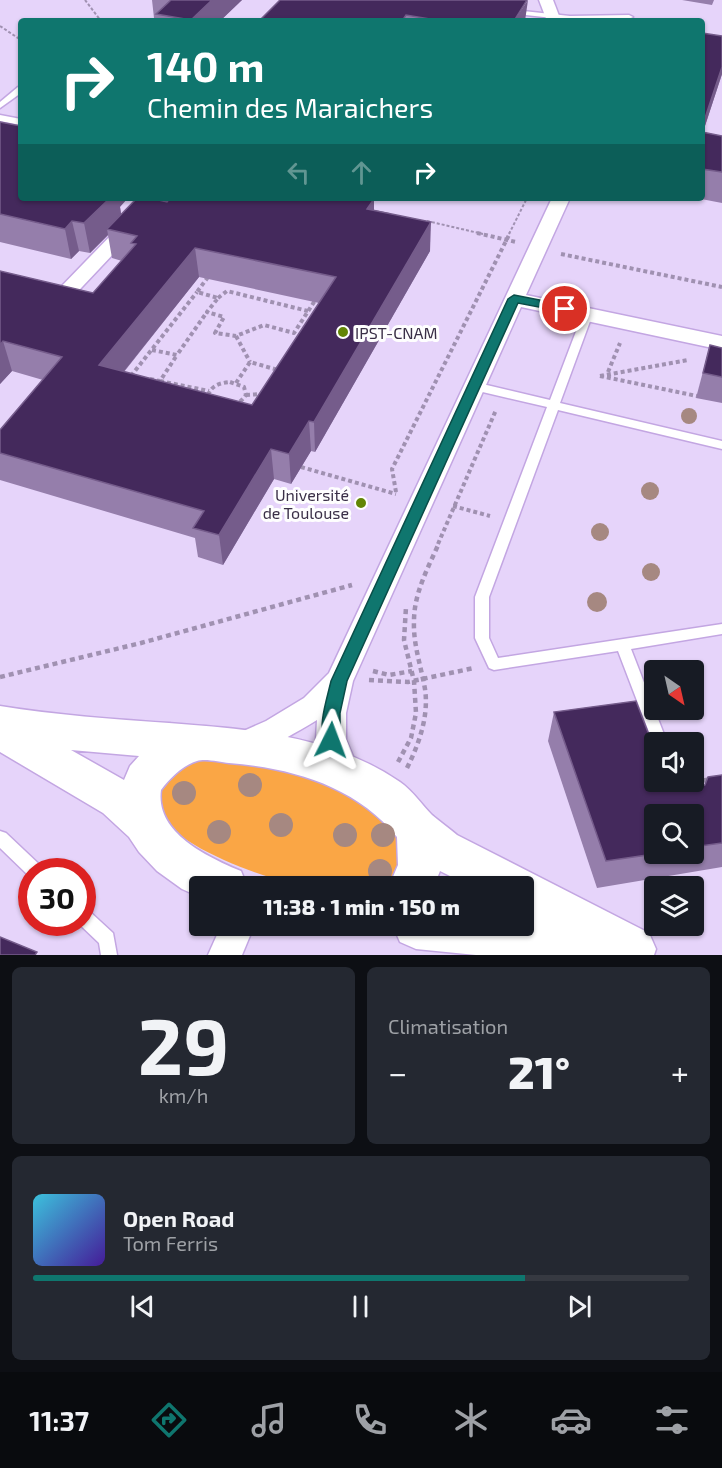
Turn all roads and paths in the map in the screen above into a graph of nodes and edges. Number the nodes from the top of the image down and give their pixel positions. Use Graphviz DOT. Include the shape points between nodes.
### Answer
graph roads {
  1 [pos="85,0"];
  2 [pos="546,0"];
  3 [pos="520,12"];
  4 [pos="629,16"];
  5 [pos="99,18"];
  6 [pos="548,18"];
  7 [pos="553,18"];
  8 [pos="570,18"];
  9 [pos="0,26"];
  10 [pos="18,38"];
  11 [pos="18,91"];
  12 [pos="0,106"];
  13 [pos="0,118"];
  14 [pos="18,121"];
  15 [pos="154,201"];
  16 [pos="525,201"];
  17 [pos="560,201"];
  18 [pos="361,207"];
  19 [pos="394,214"];
  20 [pos="417,219"];
  21 [pos="506,238"];
  22 [pos="556,253"];
  23 [pos="528,254"];
  24 [pos="210,274"];
  25 [pos="0,286"];
  26 [pos="722,287"];
  27 [pos="197,292"];
  28 [pos="320,293"];
  29 [pos="218,298"];
  30 [pos="514,299"];
  31 [pos="308,311"];
  32 [pos="207,312"];
  33 [pos="588,313"];
  34 [pos="236,336"];
  35 [pos="622,338"];
  36 [pos="722,343"];
  37 [pos="152,350"];
  38 [pos="177,355"];
  39 [pos="690,360"];
  40 [pos="250,362"];
  41 [pos="287,372"];
  42 [pos="607,373"];
  43 [pos="132,375"];
  44 [pos="160,381"];
  45 [pos="127,382"];
  46 [pos="236,382"];
  47 [pos="474,386"];
  48 [pos="168,388"];
  49 [pos="210,391"];
  50 [pos="265,394"];
  51 [pos="246,395"];
  52 [pos="697,396"];
  53 [pos="555,405"];
  54 [pos="223,407"];
  55 [pos="497,410"];
  56 [pos="220,414"];
  57 [pos="722,445"];
  58 [pos="301,467"];
  59 [pos="397,494"];
  60 [pos="445,504"];
  61 [pos="392,505"];
  62 [pos="455,507"];
  63 [pos="511,521"];
  64 [pos="356,576"];
  65 [pos="407,596"];
  66 [pos="722,629"];
  67 [pos="623,645"];
  68 [pos="494,664"];
  69 [pos="412,671"];
  70 [pos="355,676"];
  71 [pos="0,677"];
  72 [pos="422,679"];
  73 [pos="414,681"];
  74 [pos="0,723"];
  75 [pos="0,731"];
  76 [pos="656,732"];
  77 [pos="196,741"];
  78 [pos="240,746"];
  79 [pos="394,768"];
  80 [pos="345,773"];
  81 [pos="404,774"];
  82 [pos="722,778"];
  83 [pos="704,781"];
  84 [pos="144,823"];
  85 [pos="416,828"];
  86 [pos="0,838"];
  87 [pos="21,858"];
  88 [pos="202,876"];
  89 [pos="415,876"];
  90 [pos="494,876"];
  91 [pos="534,897"];
  92 [pos="96,929"];
  93 [pos="234,936"];
  94 [pos="503,936"];
  95 [pos="641,952"];
  96 [pos="109,955"];
  97 [pos="225,955"];
  1 -- 5 [label="path"];
  2 -- 7 [label="street"];
  3 -- 6 [label="lane"];
  4 -- 8 [label="lane"];
  9 -- 10 [label="path"];
  11 -- 12 [label="lane"];
  13 -- 14 [label="lane"];
  15 -- 25 [label="street" via="59,300"];
  16 -- 21 [label="path"];
  17 -- 23 [label="street" via="544,235"];
  18 -- 19 [label="path"];
  20 -- 21 [label="path"];
  21 -- 23 [label="path"];
  21 -- 59 [label="path" via="392,469"];
  22 -- 26 [label="path"];
  23 -- 30 [label="street"];
  24 -- 27 [label="path"];
  27 -- 29 [label="path"];
  27 -- 37 [label="path"];
  28 -- 31 [label="path"];
  29 -- 31 [label="path" via="227,291"];
  29 -- 32 [label="path"];
  30 -- 33 [label="street"];
  30 -- 47 [label="street"];
  31 -- 34 [label="path" via="294,333 264,326"];
  32 -- 34 [label="path" via="224,317 215,333"];
  32 -- 38 [label="path"];
  33 -- 36 [label="street"];
  33 -- 53 [label="lane"];
  34 -- 40 [label="path"];
  35 -- 42 [label="path"];
  37 -- 38 [label="path"];
  37 -- 43 [label="path"];
  38 -- 44 [label="path"];
  39 -- 42 [label="path"];
  40 -- 41 [label="path"];
  40 -- 46 [label="path"];
  42 -- 52 [label="path" via="600,375"];
  43 -- 44 [label="path"];
  43 -- 45 [label="path"];
  44 -- 48 [label="path"];
  44 -- 49 [label="path"];
  46 -- 49 [label="path" via="218,384"];
  46 -- 51 [label="path" via="244,387"];
  47 -- 53 [label="lane"];
  47 -- 70 [label="street"];
  49 -- 54 [label="path" via="212,403"];
  50 -- 51 [label="path"];
  51 -- 54 [label="path" via="236,405"];
  53 -- 57 [label="lane"];
  53 -- 63 [label="lane"];
  54 -- 56 [label="path"];
  55 -- 62 [label="path"];
  58 -- 59 [label="path"];
  59 -- 61 [label="path"];
  60 -- 62 [label="path"];
  62 -- 63 [label="path"];
  62 -- 72 [label="path" via="413,610 412,634"];
  63 -- 68 [label="lane" via="482,597 482,638"];
  64 -- 71 [label="path" via="351,587"];
  65 -- 69 [label="path" via="404,640"];
  66 -- 67 [label="lane"];
  67 -- 68 [label="lane"];
  67 -- 76 [label="lane"];
  68 -- 72 [label="path"];
  69 -- 70 [label="path"];
  69 -- 73 [label="path"];
  70 -- 73 [label="path" via="381,683"];
  70 -- 78 [label="street" via="314,707"];
  70 -- 80 [label="street" via="332,713 331,740"];
  72 -- 73 [label="path"];
  72 -- 81 [label="path" via="425,710 421,732"];
  73 -- 79 [label="path" via="416,713 411,738"];
  74 -- 77 [label="street" via="46,731"];
  75 -- 84 [label="street" via="118,799"];
  77 -- 78 [label="street"];
  77 -- 84 [label="street" via="171,754 142,785 139,800"];
  78 -- 80 [label="street" via="301,756"];
  80 -- 85 [label="street" via="385,795"];
  82 -- 83 [label="path"];
  84 -- 88 [label="street" via="172,856"];
  85 -- 89 [label="street" via="421,862"];
  85 -- 90 [label="street" via="442,849"];
  86 -- 87 [label="lane"];
  91 -- 95 [label="street"];
  92 -- 96 [label="lane" via="107,939"];
  93 -- 97 [label="street"];
  94 -- 95 [label="street"];
}
